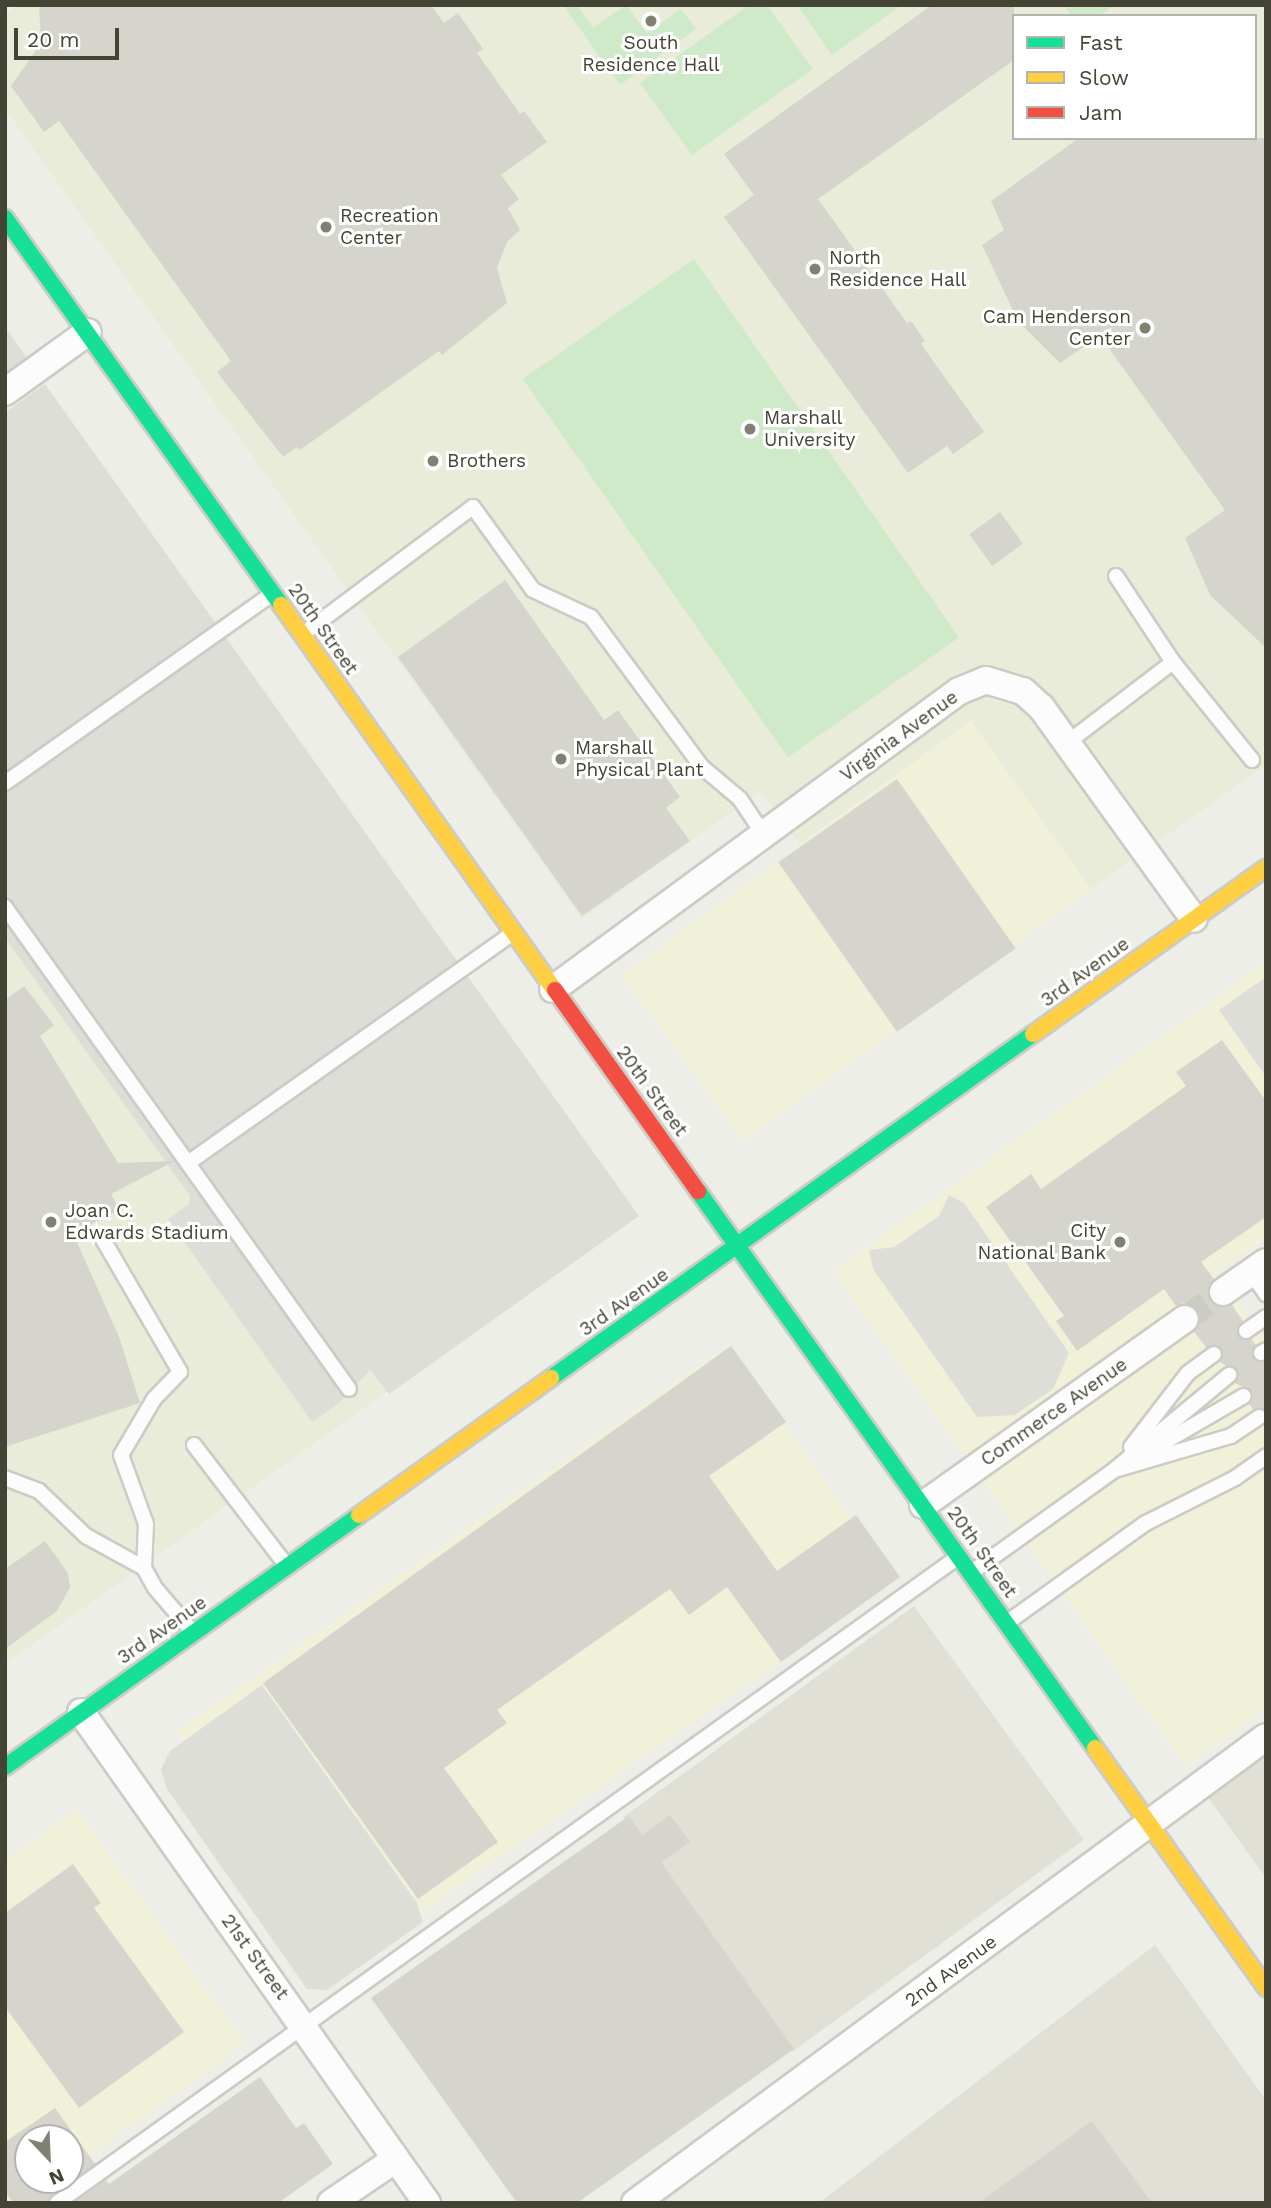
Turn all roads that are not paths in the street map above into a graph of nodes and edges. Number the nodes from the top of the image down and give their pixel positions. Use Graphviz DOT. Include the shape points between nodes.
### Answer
graph roads {
  1 [pos="5,218"];
  2 [pos="88,332"];
  3 [pos="5,392"];
  4 [pos="1116,576"];
  5 [pos="272,593"];
  6 [pos="302,635"];
  7 [pos="1173,662"];
  8 [pos="1067,743"];
  9 [pos="1252,760"];
  10 [pos="5,783"];
  11 [pos="764,835"];
  12 [pos="1266,869"];
  13 [pos="5,907"];
  14 [pos="1194,919"];
  15 [pos="513,933"];
  16 [pos="553,989"];
  17 [pos="188,1163"];
  18 [pos="101,1236"];
  19 [pos="738,1246"];
  20 [pos="1261,1276"];
  21 [pos="1223,1292"];
  22 [pos="1266,1317"];
  23 [pos="1185,1319"];
  24 [pos="1246,1331"];
  25 [pos="1214,1354"];
  26 [pos="1229,1375"];
  27 [pos="349,1389"];
  28 [pos="1244,1396"];
  29 [pos="1259,1417"];
  30 [pos="194,1445"];
  31 [pos="1266,1456"];
  32 [pos="1113,1471"];
  33 [pos="5,1478"];
  34 [pos="923,1505"];
  35 [pos="959,1556"];
  36 [pos="288,1567"];
  37 [pos="144,1568"];
  38 [pos="971,1573"];
  39 [pos="1007,1623"];
  40 [pos="194,1633"];
  41 [pos="81,1712"];
  42 [pos="1266,1737"];
  43 [pos="5,1767"];
  44 [pos="1150,1822"];
  45 [pos="1266,1988"];
  46 [pos="305,2026"];
  47 [pos="396,2158"];
  48 [pos="57,2203"];
  49 [pos="331,2203"];
  50 [pos="427,2203"];
  51 [pos="635,2203"];
  1 -- 2 [label="main road, 20th Street"];
  2 -- 3 [label="street"];
  2 -- 5 [label="main road, 20th Street"];
  4 -- 7 [label="lane"];
  5 -- 6 [label="main road, 20th Street"];
  5 -- 10 [label="lane"];
  6 -- 11 [label="lane" via="473,507 533,590 591,617 702,767 740,799"];
  6 -- 15 [label="main road, 20th Street"];
  7 -- 8 [label="lane"];
  7 -- 9 [label="lane"];
  8 -- 11 [label="street, Virginia Avenue" via="1023,691 986,680 958,691"];
  8 -- 14 [label="street, Virginia Avenue"];
  11 -- 16 [label="street, Virginia Avenue"];
  12 -- 14 [label="main road, 3rd Avenue"];
  13 -- 17 [label="lane"];
  14 -- 19 [label="main road, 3rd Avenue"];
  15 -- 16 [label="main road, 20th Street"];
  15 -- 17 [label="lane"];
  16 -- 19 [label="main road, 20th Street"];
  17 -- 27 [label="lane"];
  18 -- 37 [label="lane" via="180,1372 154,1399 121,1455 146,1524"];
  19 -- 34 [label="main road, 20th Street"];
  19 -- 36 [label="main road, 3rd Avenue"];
  20 -- 21 [label="street"];
  22 -- 24 [label="lane"];
  23 -- 34 [label="street, Commerce Avenue"];
  25 -- 32 [label="lane" via="1188,1373"];
  26 -- 32 [label="lane"];
  28 -- 32 [label="lane"];
  29 -- 32 [label="lane" via="1231,1436"];
  30 -- 36 [label="lane"];
  31 -- 39 [label="lane" via="1235,1478 1146,1522"];
  32 -- 38 [label="lane"];
  33 -- 37 [label="lane" via="39,1491 86,1536"];
  34 -- 35 [label="main road, 20th Street"];
  35 -- 38 [label="main road, 20th Street"];
  35 -- 46 [label="lane"];
  36 -- 40 [label="main road, 3rd Avenue"];
  37 -- 40 [label="lane"];
  38 -- 39 [label="main road, 20th Street"];
  39 -- 44 [label="main road, 20th Street"];
  40 -- 41 [label="main road, 3rd Avenue"];
  41 -- 43 [label="main road, 3rd Avenue"];
  41 -- 46 [label="street, 21st Street"];
  42 -- 44 [label="street, 2nd Avenue"];
  44 -- 45 [label="main road, 20th Street"];
  44 -- 51 [label="street, 2nd Avenue"];
  46 -- 47 [label="street, 21st Street"];
  46 -- 48 [label="lane"];
  47 -- 49 [label="street"];
  47 -- 50 [label="street, 21st Street"];
}
